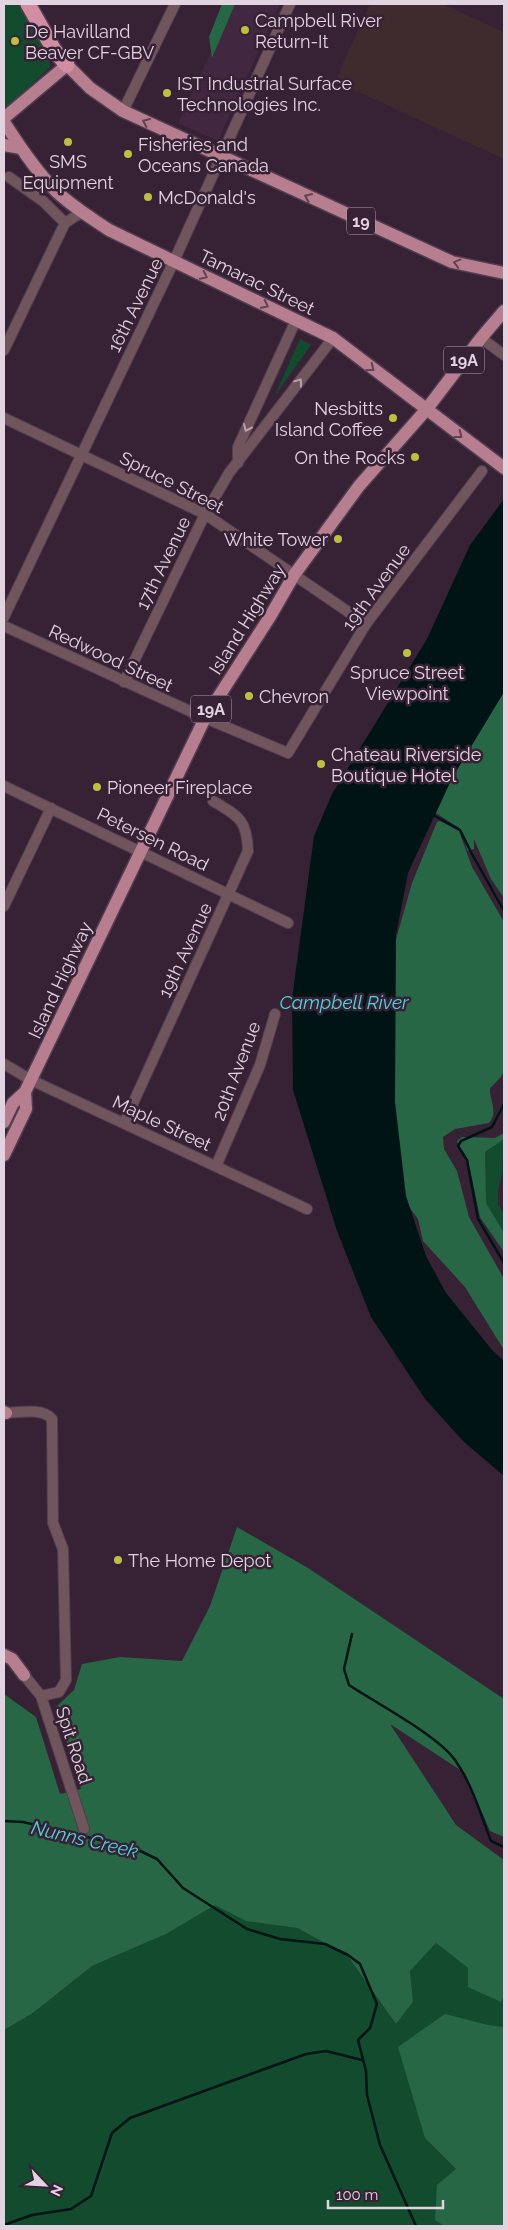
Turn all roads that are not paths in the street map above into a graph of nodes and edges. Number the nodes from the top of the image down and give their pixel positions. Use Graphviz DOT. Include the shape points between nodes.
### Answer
graph roads {
  1 [pos="28,4"];
  2 [pos="175,4"];
  3 [pos="290,4"];
  4 [pos="68,66"];
  5 [pos="123,111"];
  6 [pos="4,118"];
  7 [pos="4,122"];
  8 [pos="4,145"];
  9 [pos="21,148"];
  10 [pos="221,157"];
  11 [pos="9,177"];
  12 [pos="82,212"];
  13 [pos="65,223"];
  14 [pos="174,261"];
  15 [pos="504,273"];
  16 [pos="504,311"];
  17 [pos="296,320"];
  18 [pos="333,338"];
  19 [pos="481,338"];
  20 [pos="4,350"];
  21 [pos="504,355"];
  22 [pos="426,410"];
  23 [pos="4,418"];
  24 [pos="81,455"];
  25 [pos="238,463"];
  26 [pos="504,468"];
  27 [pos="482,471"];
  28 [pos="205,514"];
  29 [pos="294,575"];
  30 [pos="4,617"];
  31 [pos="366,624"];
  32 [pos="4,626"];
  33 [pos="124,682"];
  34 [pos="205,718"];
  35 [pos="288,752"];
  36 [pos="4,786"];
  37 [pos="212,801"];
  38 [pos="51,808"];
  39 [pos="141,850"];
  40 [pos="228,894"];
  41 [pos="4,906"];
  42 [pos="288,922"];
  43 [pos="275,1014"];
  44 [pos="4,1064"];
  45 [pos="31,1080"];
  46 [pos="25,1092"];
  47 [pos="4,1122"];
  48 [pos="124,1123"];
  49 [pos="4,1156"];
  50 [pos="216,1166"];
  51 [pos="307,1210"];
  52 [pos="4,1413"];
  53 [pos="4,1655"];
  54 [pos="4,1667"];
  55 [pos="24,1675"];
  56 [pos="41,1696"];
  57 [pos="84,1829"];
  1 -- 4 [label="highway, 19" via="54,50"];
  2 -- 5 [label="street"];
  3 -- 10 [label="street, 16th Avenue"];
  4 -- 5 [label="main road, 19" via="90,88"];
  4 -- 6 [label="main road"];
  10 -- 5 [label="main road, 19, one-way"];
  7 -- 9 [label="main road, Tamarac Street"];
  8 -- 9 [label="main road"];
  9 -- 12 [label="main road, Tamarac Street" via="54,189"];
  10 -- 14 [label="street, 16th Avenue"];
  15 -- 10 [label="main road, 19, one-way" via="452,262"];
  11 -- 13 [label="street" via="44,202"];
  12 -- 13 [label="street"];
  12 -- 14 [label="main road, Tamarac Street" via="109,230"];
  13 -- 20 [label="street"];
  14 -- 17 [label="main road, Tamarac Street, one-way"];
  14 -- 24 [label="street, 16th Avenue"];
  16 -- 19 [label="main road, Island Highway / 19A"];
  17 -- 18 [label="main road, Tamarac Street"];
  17 -- 25 [label="street, 17th Avenue, one-way" via="238,447"];
  18 -- 22 [label="main road, Tamarac Street, one-way"];
  25 -- 18 [label="street, 17th Avenue, one-way"];
  19 -- 21 [label="street"];
  19 -- 22 [label="main road, Island Highway / 19A"];
  22 -- 26 [label="main road, Tamarac Street, one-way"];
  22 -- 29 [label="main road, Island Highway / 19A" via="359,486"];
  23 -- 24 [label="street, Spruce Street"];
  24 -- 28 [label="street, Spruce Street"];
  24 -- 30 [label="street, 16th Avenue"];
  25 -- 28 [label="street, 17th Avenue"];
  27 -- 31 [label="street, 19th Avenue"];
  28 -- 29 [label="street, Spruce Street"];
  28 -- 33 [label="street, 17th Avenue"];
  29 -- 31 [label="street, Spruce Street"];
  29 -- 34 [label="main road, Island Highway / 19A"];
  31 -- 35 [label="street, 19th Avenue"];
  32 -- 33 [label="street, Redwood Street"];
  33 -- 34 [label="street, Redwood Street"];
  34 -- 35 [label="street, Redwood Street"];
  34 -- 39 [label="main road, Island Highway / 19A"];
  36 -- 38 [label="street, Petersen Road"];
  37 -- 40 [label="street, 19th Avenue" via="239,817 247,833 248,851"];
  38 -- 39 [label="street, Petersen Road"];
  38 -- 41 [label="street"];
  39 -- 40 [label="street, Petersen Road"];
  39 -- 45 [label="main road, Island Highway / 19A"];
  40 -- 42 [label="street, Petersen Road"];
  40 -- 48 [label="street, 19th Avenue"];
  43 -- 50 [label="street, 20th Avenue" via="260,1065"];
  44 -- 45 [label="street, Maple Street"];
  45 -- 46 [label="main road, Island Highway / 19A"];
  45 -- 48 [label="street, Maple Street"];
  46 -- 47 [label="main road, Island Highway / 19A" via="13,1103"];
  46 -- 49 [label="main road, Island Highway / 19A" via="26,1109"];
  48 -- 50 [label="street, Maple Street"];
  50 -- 51 [label="street, Maple Street"];
  52 -- 56 [label="street" via="41,1412 52,1419 53,1523 63,1549 66,1680 59,1692"];
  53 -- 55 [label="main road" via="12,1659"];
  54 -- 55 [label="main road"];
  55 -- 56 [label="street, Spit Road"];
  56 -- 57 [label="street, Spit Road"];
}
